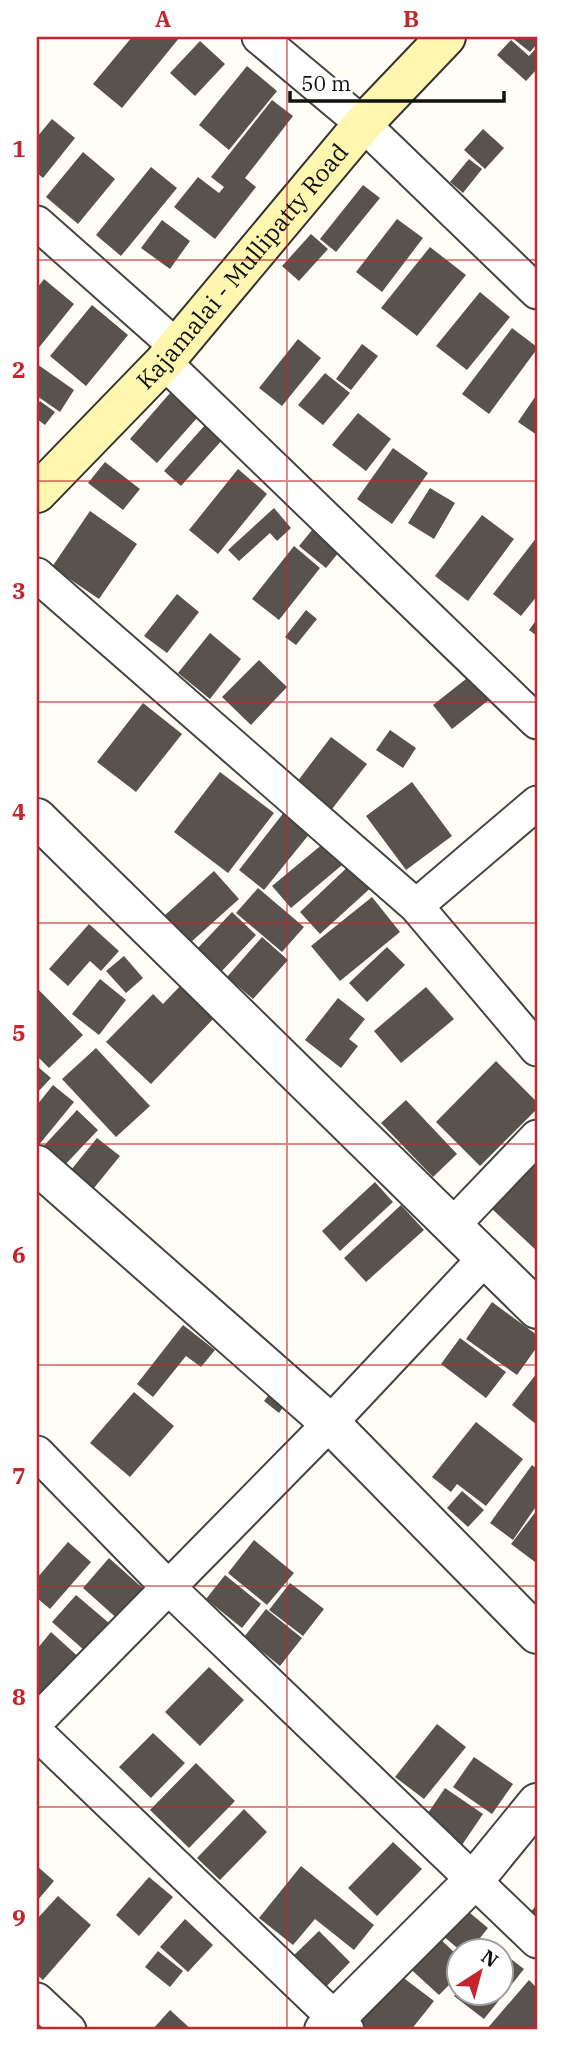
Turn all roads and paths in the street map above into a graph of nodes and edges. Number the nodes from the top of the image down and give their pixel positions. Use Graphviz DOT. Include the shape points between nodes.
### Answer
graph roads {
  1 [pos="259,37"];
  2 [pos="446,37"];
  3 [pos="363,124"];
  4 [pos="37,223"];
  5 [pos="537,292"];
  6 [pos="170,355"];
  7 [pos="37,493"];
  8 [pos="37,575"];
  9 [pos="537,722"];
  10 [pos="536,807"];
  11 [pos="37,818"];
  12 [pos="416,906"];
  13 [pos="537,1049"];
  14 [pos="537,1137"];
  15 [pos="37,1165"];
  16 [pos="452,1226"];
  17 [pos="485,1258"];
  18 [pos="537,1309"];
  19 [pos="330,1423"];
  20 [pos="37,1453"];
  21 [pos="167,1586"];
  22 [pos="537,1634"];
  23 [pos="37,1721"];
  24 [pos="37,1733"];
  25 [pos="537,1803"];
  26 [pos="475,1879"];
  27 [pos="537,1941"];
  28 [pos="37,2000"];
  29 [pos="336,2027"];
  30 [pos="69,2030"];
  1 -- 3 [label="street"];
  2 -- 3 [label="main road, Kajamalai - Mullipatty Road"];
  3 -- 5 [label="street"];
  3 -- 6 [label="main road, Kajamalai - Mullipatty Road"];
  4 -- 6 [label="street"];
  6 -- 7 [label="main road, Kajamalai - Mullipatty Road"];
  6 -- 9 [label="street"];
  8 -- 12 [label="street"];
  10 -- 12 [label="street"];
  11 -- 16 [label="street"];
  12 -- 13 [label="street"];
  14 -- 16 [label="street"];
  15 -- 19 [label="street"];
  16 -- 17 [label="street"];
  17 -- 18 [label="street"];
  17 -- 19 [label="street"];
  19 -- 21 [label="street"];
  19 -- 22 [label="street"];
  20 -- 21 [label="street"];
  21 -- 23 [label="street"];
  21 -- 26 [label="street"];
  24 -- 29 [label="street"];
  25 -- 26 [label="street"];
  26 -- 27 [label="street"];
  26 -- 29 [label="street"];
  28 -- 30 [label="street"];
}
